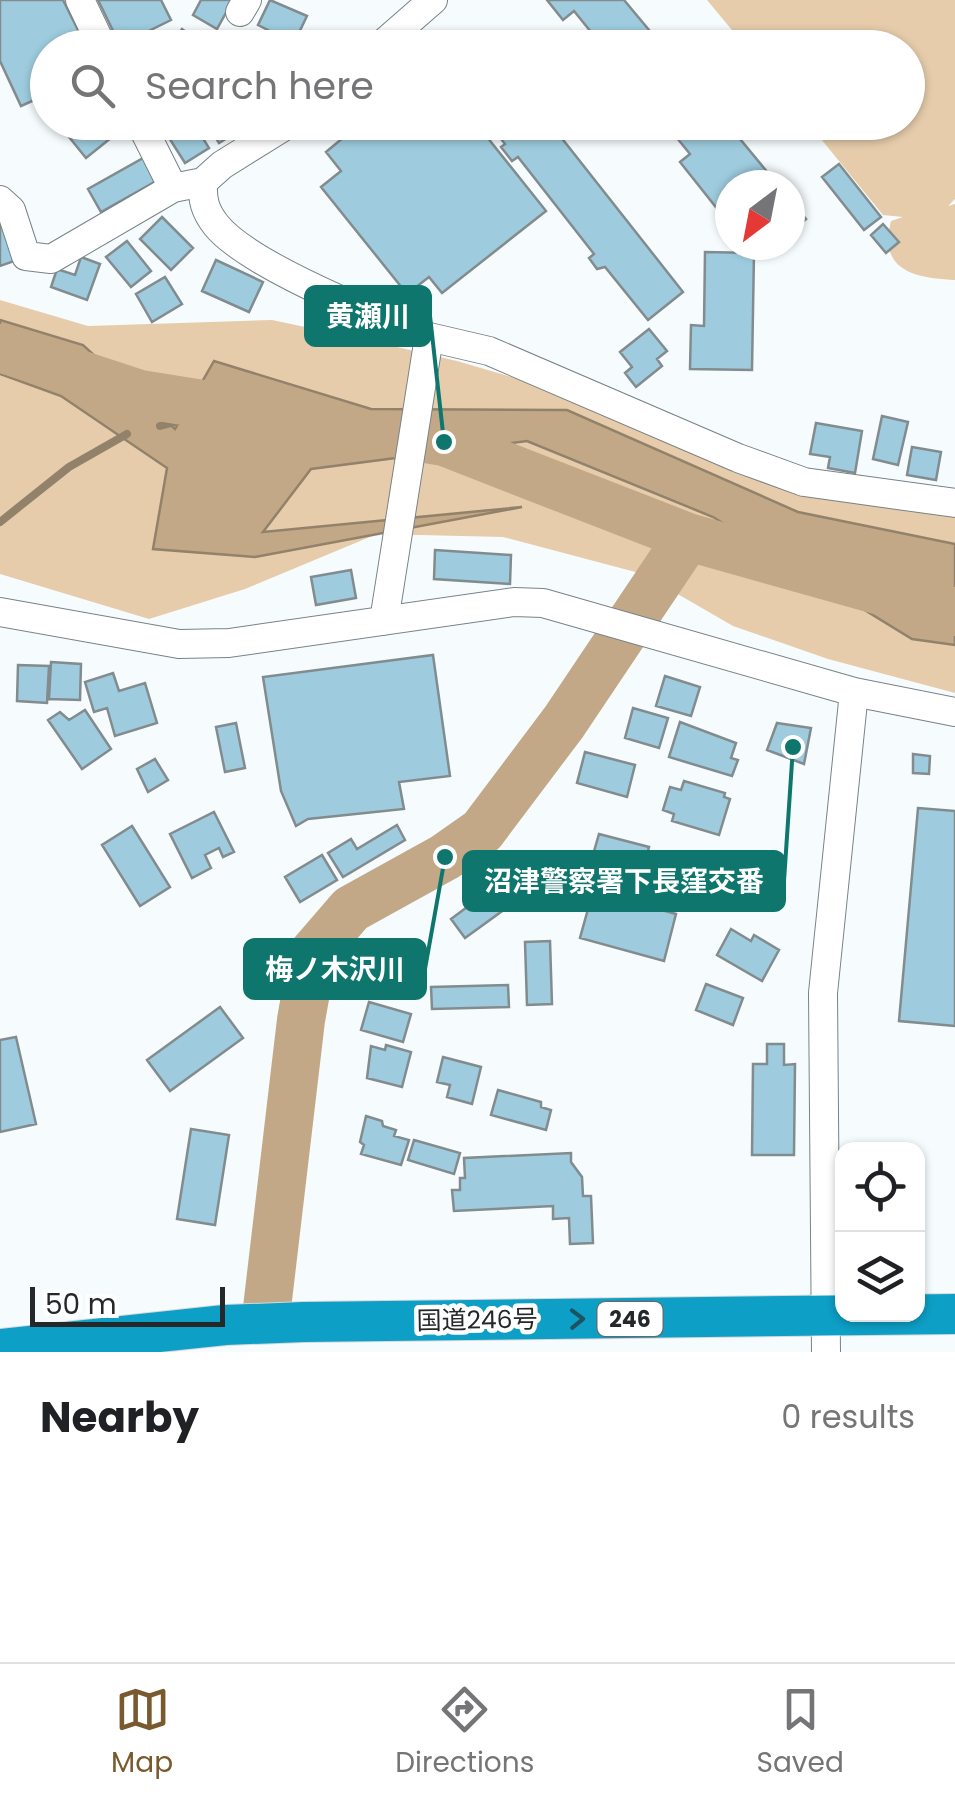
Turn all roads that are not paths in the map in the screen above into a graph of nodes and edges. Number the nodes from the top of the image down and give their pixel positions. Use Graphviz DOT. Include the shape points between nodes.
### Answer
graph roads {
  1 [pos="80,0"];
  2 [pos="423,3"];
  3 [pos="94,30"];
  4 [pos="396,30"];
  5 [pos="149,140"];
  6 [pos="262,140"];
  7 [pos="203,182"];
  8 [pos="172,188"];
  9 [pos="0,200"];
  10 [pos="429,337"];
  11 [pos="955,503"];
  12 [pos="0,612"];
  13 [pos="384,621"];
  14 [pos="854,692"];
  15 [pos="955,712"];
  16 [pos="955,1314"];
  17 [pos="825,1334"];
  18 [pos="0,1350"];
  1 -- 3 [label="street"];
  2 -- 4 [label="street"];
  5 -- 8 [label="street"];
  6 -- 7 [label="street"];
  7 -- 8 [label="street"];
  7 -- 10 [label="street" via="202,202 230,240"];
  8 -- 9 [label="street" via="51,259 26,256"];
  10 -- 11 [label="street" via="489,351 804,482"];
  10 -- 13 [label="street"];
  12 -- 13 [label="street" via="179,644"];
  13 -- 14 [label="street" via="543,603"];
  14 -- 15 [label="street"];
  14 -- 17 [label="street" via="824,992"];
  16 -- 17 [label="highway, 国道246号 / 246"];
  18 -- 17 [label="highway, 国道246号 / 246, one-way" via="304,1322"];
}
